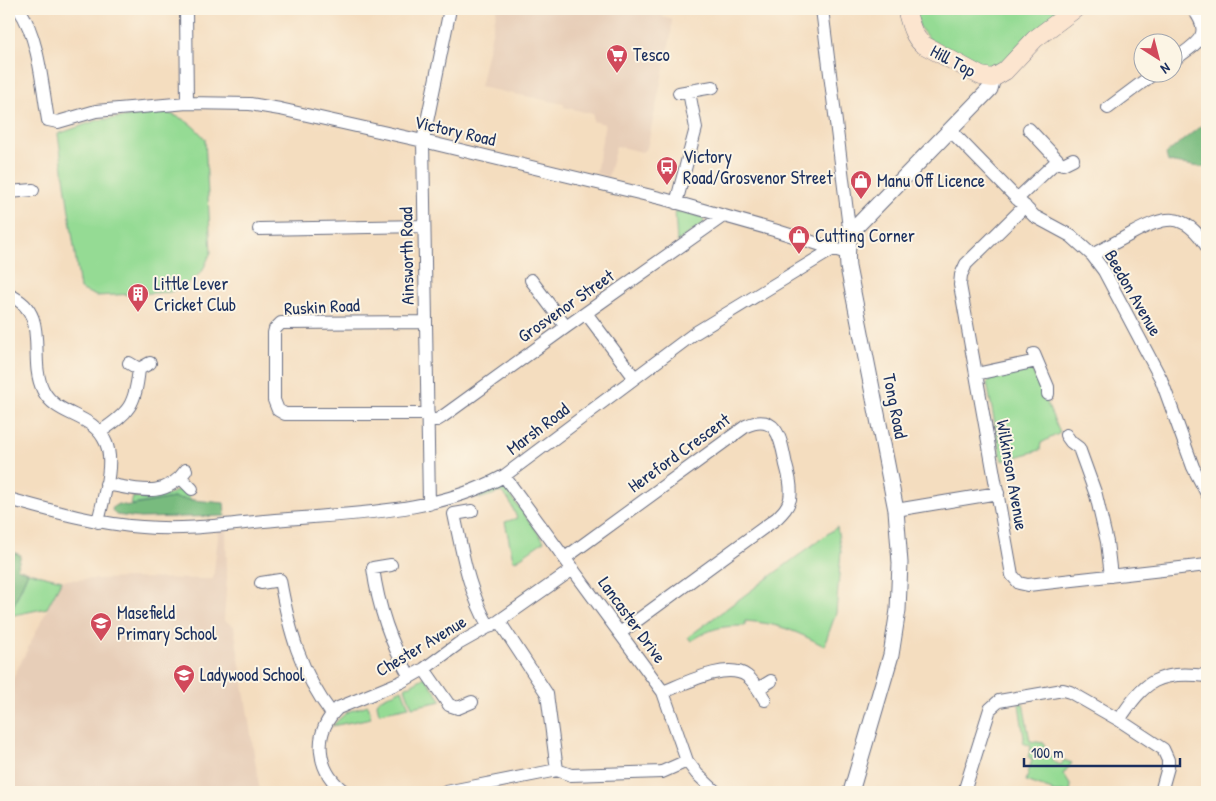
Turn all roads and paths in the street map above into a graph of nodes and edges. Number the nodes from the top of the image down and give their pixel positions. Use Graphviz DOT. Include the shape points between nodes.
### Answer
graph roads {
  1 [pos="19,9"];
  2 [pos="186,9"];
  3 [pos="450,9"];
  4 [pos="822,9"];
  5 [pos="906,9"];
  6 [pos="1075,9"];
  7 [pos="1200,12"];
  8 [pos="1184,52"];
  9 [pos="993,78"];
  10 [pos="1143,82"];
  11 [pos="713,87"];
  12 [pos="187,104"];
  13 [pos="1108,108"];
  14 [pos="1029,128"];
  15 [pos="951,130"];
  16 [pos="423,141"];
  17 [pos="1073,159"];
  18 [pos="1056,162"];
  19 [pos="33,190"];
  20 [pos="9,192"];
  21 [pos="676,203"];
  22 [pos="1021,203"];
  23 [pos="723,216"];
  24 [pos="423,226"];
  25 [pos="259,229"];
  26 [pos="850,236"];
  27 [pos="1207,247"];
  28 [pos="840,251"];
  29 [pos="1092,255"];
  30 [pos="531,280"];
  31 [pos="9,295"];
  32 [pos="586,313"];
  33 [pos="426,322"];
  34 [pos="566,327"];
  35 [pos="140,365"];
  36 [pos="976,374"];
  37 [pos="634,377"];
  38 [pos="1048,394"];
  39 [pos="428,417"];
  40 [pos="100,432"];
  41 [pos="1066,434"];
  42 [pos="504,476"];
  43 [pos="106,484"];
  44 [pos="192,489"];
  45 [pos="998,493"];
  46 [pos="1207,494"];
  47 [pos="9,499"];
  48 [pos="429,504"];
  49 [pos="896,510"];
  50 [pos="472,511"];
  51 [pos="98,522"];
  52 [pos="565,558"];
  53 [pos="391,565"];
  54 [pos="1207,565"];
  55 [pos="573,569"];
  56 [pos="1111,576"];
  57 [pos="262,582"];
  58 [pos="494,624"];
  59 [pos="620,633"];
  60 [pos="424,669"];
  61 [pos="1207,676"];
  62 [pos="410,677"];
  63 [pos="771,680"];
  64 [pos="758,689"];
  65 [pos="663,692"];
  66 [pos="765,700"];
  67 [pos="472,702"];
  68 [pos="332,714"];
  69 [pos="1119,720"];
  70 [pos="687,761"];
  71 [pos="557,770"];
  72 [pos="345,792"];
  73 [pos="446,792"];
  74 [pos="716,792"];
  75 [pos="851,792"];
  76 [pos="964,792"];
  77 [pos="1161,792"];
  1 -- 12 [label="street, Victory Road" via="35,46 48,120 58,122 96,111"];
  2 -- 12 [label="street"];
  3 -- 16 [label="street, Ainsworth Road"];
  4 -- 26 [label="street"];
  5 -- 9 [label="main road, Hill Top" via="912,32 922,44 981,76"];
  6 -- 9 [label="main road" via="1035,39 1005,72"];
  7 -- 8 [label="street" via="1204,31 1201,38"];
  9 -- 15 [label="street, Tong Road" via="990,89"];
  10 -- 13 [label="street"];
  11 -- 21 [label="street" via="684,92 696,128"];
  12 -- 16 [label="street, Victory Road" via="250,104"];
  14 -- 18 [label="street" via="1057,157"];
  15 -- 22 [label="street, Beedon Avenue"];
  15 -- 26 [label="street, Tong Road"];
  16 -- 21 [label="street, Victory Road"];
  16 -- 24 [label="street, Ainsworth Road"];
  17 -- 18 [label="street" via="1064,164"];
  18 -- 22 [label="street"];
  19 -- 20 [label="street"];
  21 -- 23 [label="street, Victory Road"];
  22 -- 29 [label="street, Beedon Avenue" via="1037,218 1072,236"];
  22 -- 36 [label="street, Wilkinson Avenue" via="966,264 961,275"];
  23 -- 28 [label="street, Victory Road"];
  23 -- 32 [label="street, Grosvenor Street"];
  24 -- 25 [label="street"];
  24 -- 33 [label="street, Ainsworth Road"];
  26 -- 28 [label="street, Tong Road"];
  27 -- 29 [label="street" via="1197,232 1185,223 1161,220"];
  28 -- 37 [label="street, Marsh Road" via="695,333"];
  28 -- 49 [label="street, Tong Road"];
  29 -- 46 [label="street, Beedon Avenue" via="1104,270 1161,379 1193,467"];
  30 -- 34 [label="street"];
  31 -- 40 [label="street" via="21,303 32,318 38,376 43,391 60,408 89,421"];
  32 -- 34 [label="street, Grosvenor Street"];
  32 -- 37 [label="street"];
  33 -- 39 [label="street, Ainsworth Road"];
  33 -- 39 [label="street, Ruskin Road" via="282,323 274,333 274,400 278,410 285,414"];
  34 -- 39 [label="street, Grosvenor Street" via="442,417"];
  35 -- 40 [label="street" via="132,404"];
  36 -- 38 [label="street" via="1036,358"];
  36 -- 45 [label="street, Wilkinson Avenue"];
  37 -- 42 [label="street, Marsh Road"];
  39 -- 48 [label="street, Ainsworth Road"];
  40 -- 43 [label="street" via="110,456"];
  41 -- 56 [label="street" via="1079,448 1096,496"];
  42 -- 48 [label="street, Marsh Road" via="476,491"];
  42 -- 52 [label="street, Lancaster Drive"];
  43 -- 44 [label="street" via="153,491 172,484 183,474"];
  43 -- 51 [label="street"];
  45 -- 49 [label="street"];
  45 -- 56 [label="street, Wilkinson Avenue" via="1010,570 1019,583 1028,586"];
  47 -- 51 [label="street, Marsh Road"];
  48 -- 51 [label="street, Marsh Road" via="221,525 144,528"];
  49 -- 75 [label="street, Tong Road" via="900,563 898,610 891,655"];
  50 -- 58 [label="street" via="454,514 470,587 475,600"];
  52 -- 55 [label="street, Lancaster Drive"];
  52 -- 59 [label="street, Hereford Crescent" via="746,426 759,422 775,428 791,484 786,509"];
  53 -- 62 [label="street" via="373,568 376,586 388,626"];
  54 -- 56 [label="street, Wilkinson Avenue"];
  55 -- 58 [label="street, Chester Avenue"];
  55 -- 59 [label="street, Lancaster Drive"];
  57 -- 68 [label="street" via="280,580 293,639 302,663"];
  58 -- 60 [label="street, Chester Avenue" via="458,644"];
  58 -- 71 [label="street" via="547,694"];
  59 -- 65 [label="street, Lancaster Drive"];
  60 -- 62 [label="street, Chester Avenue"];
  60 -- 67 [label="street" via="449,705 458,708"];
  61 -- 69 [label="street" via="1159,678 1144,686"];
  62 -- 68 [label="street, Chester Avenue" via="346,704"];
  63 -- 64 [label="street"];
  64 -- 65 [label="street" via="742,672 727,670"];
  64 -- 66 [label="street"];
  65 -- 70 [label="street, Lancaster Drive"];
  68 -- 72 [label="street" via="322,730 322,755 332,778"];
  69 -- 76 [label="street" via="1063,690 998,701 990,709"];
  69 -- 77 [label="street" via="1163,749 1168,767"];
  70 -- 71 [label="street" via="662,772 571,775"];
  70 -- 74 [label="street, Lancaster Drive"];
  71 -- 73 [label="street"];
}
